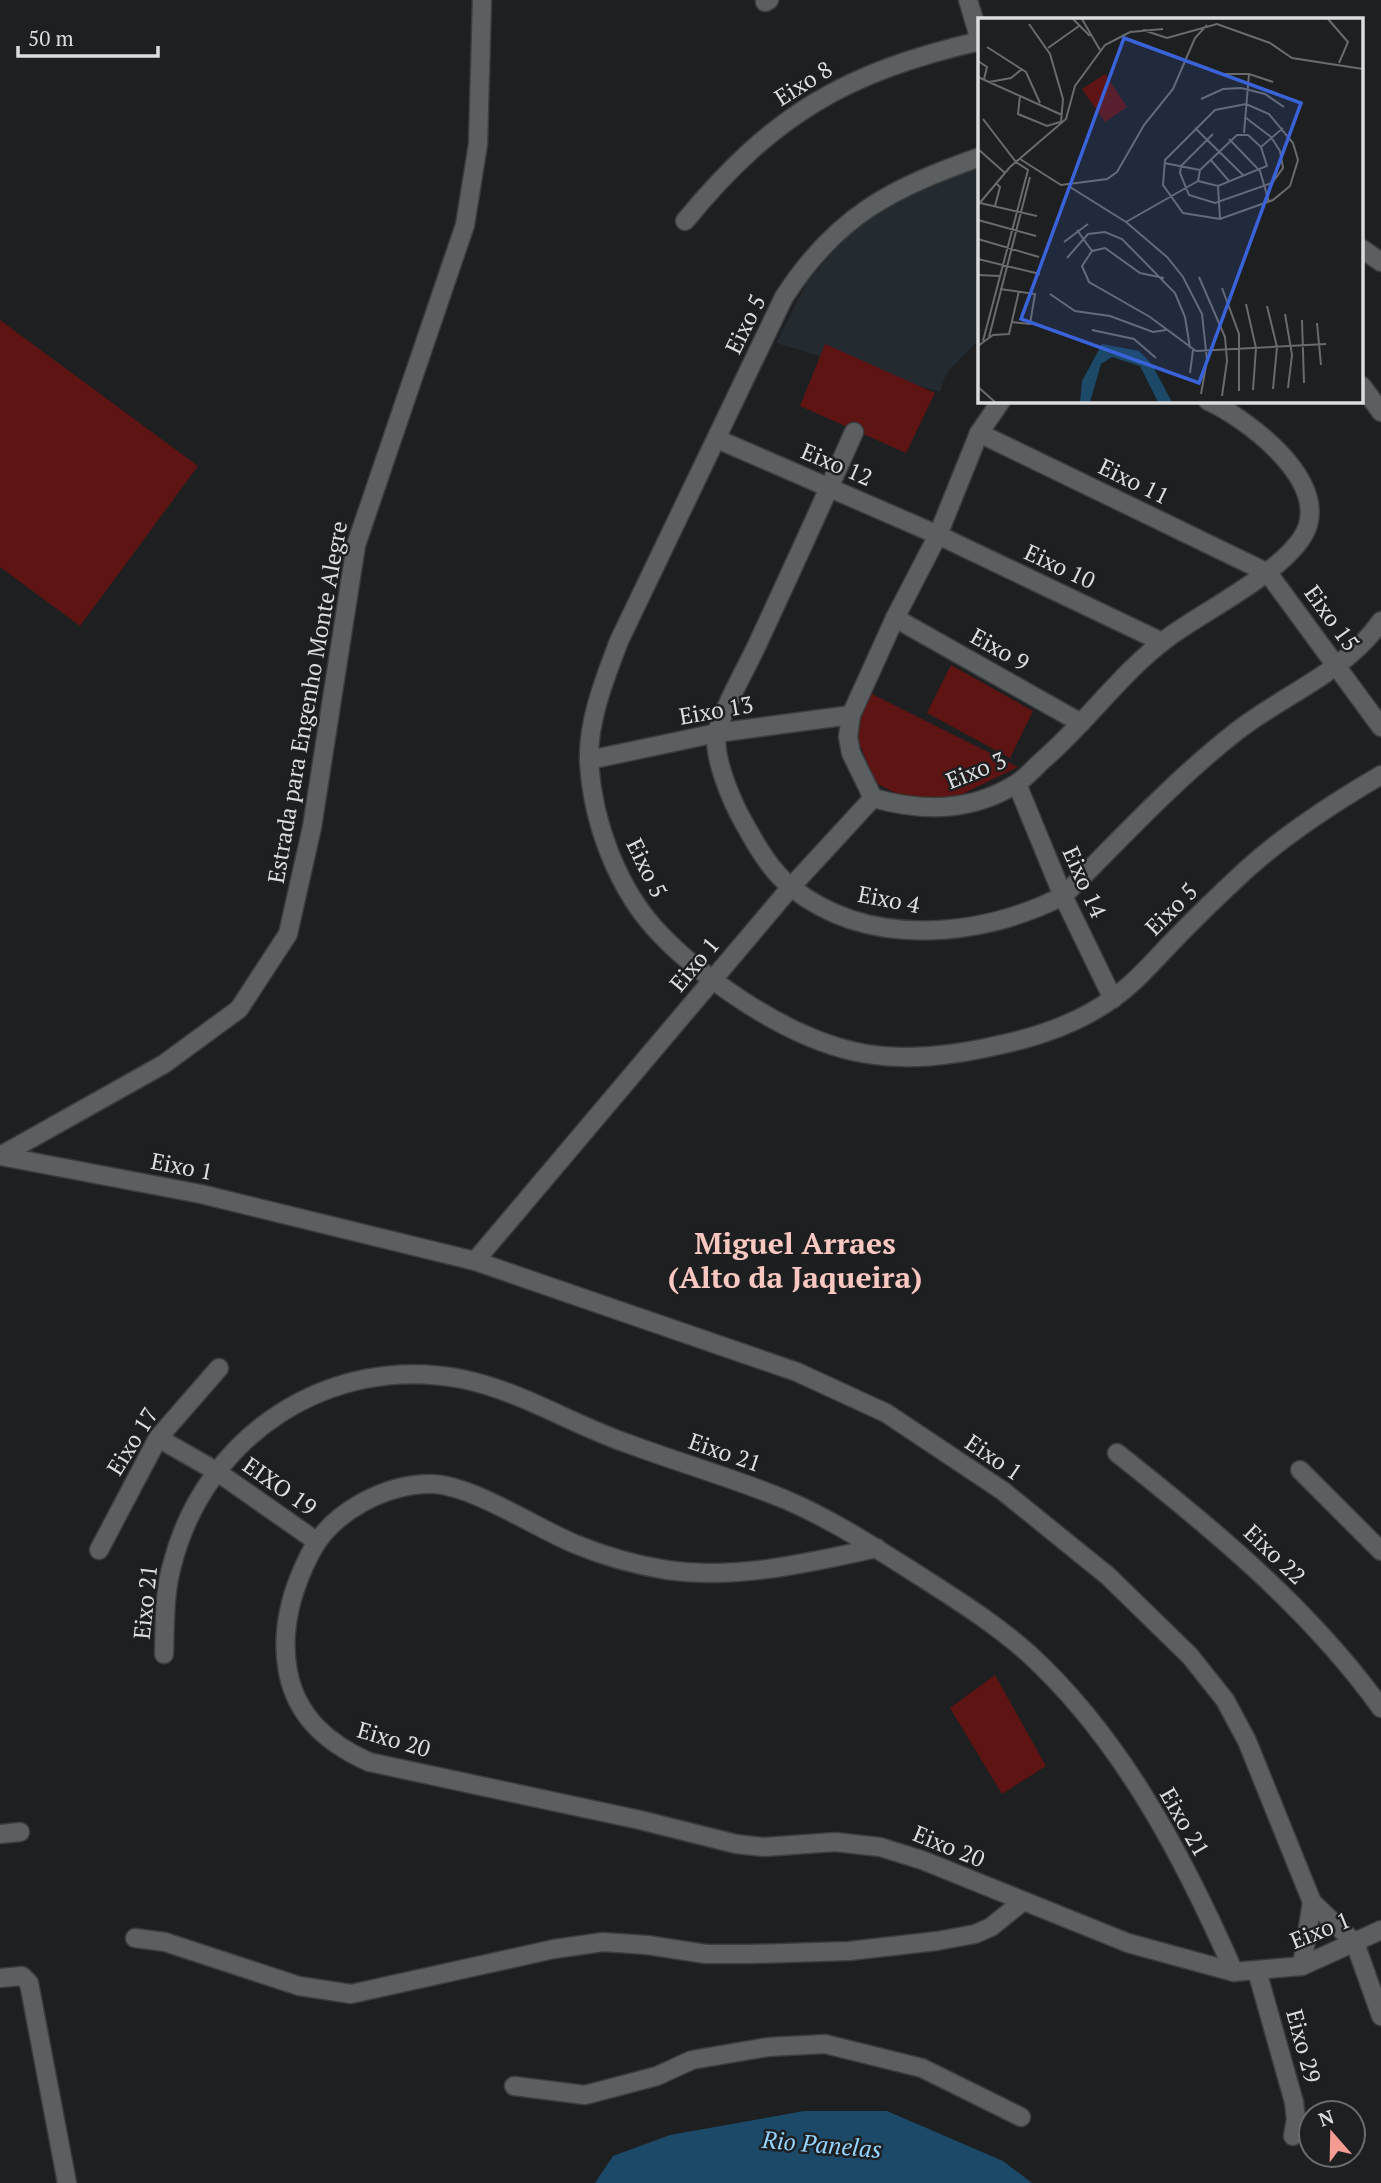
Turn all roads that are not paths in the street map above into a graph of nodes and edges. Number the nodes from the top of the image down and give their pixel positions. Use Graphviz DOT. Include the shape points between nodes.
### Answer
graph roads {
  1 [pos="482,0"];
  2 [pos="968,0"];
  3 [pos="978,34"];
  4 [pos="978,42"];
  5 [pos="978,158"];
  6 [pos="685,222"];
  7 [pos="1364,250"];
  8 [pos="1381,262"];
  9 [pos="1364,389"];
  10 [pos="1000,402"];
  11 [pos="1212,402"];
  12 [pos="1381,412"];
  13 [pos="854,432"];
  14 [pos="979,433"];
  15 [pos="717,439"];
  16 [pos="830,486"];
  17 [pos="938,536"];
  18 [pos="1268,573"];
  19 [pos="895,618"];
  20 [pos="1381,621"];
  21 [pos="1162,642"];
  22 [pos="1336,665"];
  23 [pos="851,715"];
  24 [pos="1081,723"];
  25 [pos="1381,727"];
  26 [pos="717,733"];
  27 [pos="589,760"];
  28 [pos="1381,775"];
  29 [pos="1017,784"];
  30 [pos="873,798"];
  31 [pos="791,887"];
  32 [pos="1063,896"];
  33 [pos="712,980"];
  34 [pos="1113,999"];
  35 [pos="0,1156"];
  36 [pos="475,1261"];
  37 [pos="219,1368"];
  38 [pos="158,1438"];
  39 [pos="1117,1453"];
  40 [pos="1300,1470"];
  41 [pos="216,1471"];
  42 [pos="316,1541"];
  43 [pos="99,1549"];
  44 [pos="877,1549"];
  45 [pos="1381,1551"];
  46 [pos="164,1654"];
  47 [pos="1381,1709"];
  48 [pos="20,1832"];
  49 [pos="0,1834"];
  50 [pos="1022,1902"];
  51 [pos="1312,1902"];
  52 [pos="1381,1930"];
  53 [pos="135,1938"];
  54 [pos="1355,1943"];
  55 [pos="1302,1966"];
  56 [pos="1257,1971"];
  57 [pos="1234,1972"];
  58 [pos="0,1978"];
  59 [pos="1381,2016"];
  60 [pos="514,2086"];
  61 [pos="1021,2117"];
  62 [pos="1293,2137"];
  63 [pos="67,2183"];
  1 -- 35 [label="street, Estrada para Engenho Monte Alegre" via="478,144 465,225 356,545 312,827 288,934 239,1009 164,1064"];
  2 -- 3 [label="street"];
  4 -- 6 [label="street, Eixo 8" via="872,72 814,102 763,138"];
  5 -- 15 [label="street, Eixo 5" via="877,200 830,239 784,297"];
  7 -- 8 [label="street"];
  9 -- 12 [label="street"];
  10 -- 14 [label="street"];
  11 -- 18 [label="street, Eixo 3" via="1258,430 1299,478 1309,505 1304,536"];
  13 -- 16 [label="street"];
  14 -- 17 [label="street"];
  14 -- 18 [label="street, Eixo 11"];
  15 -- 16 [label="street, Eixo 12"];
  15 -- 27 [label="street, Eixo 5" via="619,641 604,681"];
  16 -- 17 [label="street, Eixo 12"];
  16 -- 26 [label="street"];
  17 -- 19 [label="street"];
  17 -- 21 [label="street, Eixo 10"];
  18 -- 21 [label="street, Eixo 3"];
  18 -- 22 [label="street, Eixo 15"];
  19 -- 23 [label="street"];
  19 -- 24 [label="street, Eixo 9"];
  20 -- 22 [label="street, Eixo 4"];
  21 -- 24 [label="street, Eixo 3"];
  22 -- 25 [label="street, Eixo 15"];
  22 -- 32 [label="street, Eixo 4" via="1264,711 1204,758"];
  23 -- 26 [label="street, Eixo 13"];
  23 -- 30 [label="street" via="851,752"];
  24 -- 29 [label="street, Eixo 3"];
  26 -- 27 [label="street, Eixo 13"];
  26 -- 31 [label="street, Eixo 4" via="721,764 740,816 755,843"];
  27 -- 33 [label="street, Eixo 5" via="608,846 640,913"];
  28 -- 34 [label="street, Eixo 5" via="1283,839"];
  29 -- 30 [label="street, Eixo 3" via="949,809 924,809"];
  29 -- 32 [label="street, Eixo 14"];
  30 -- 31 [label="street, Eixo 1"];
  31 -- 32 [label="street, Eixo 4" via="851,918 929,932 1003,920"];
  31 -- 33 [label="street, Eixo 1"];
  32 -- 34 [label="street, Eixo 14"];
  33 -- 34 [label="street, Eixo 5" via="814,1041 845,1051 905,1059 942,1057 1009,1043 1049,1031"];
  33 -- 36 [label="street, Eixo 1"];
  35 -- 36 [label="street, Eixo 1" via="201,1194"];
  36 -- 51 [label="street, Eixo 1" via="725,1345 848,1394 886,1413 1003,1491 1108,1576 1190,1656 1225,1700 1247,1741"];
  37 -- 38 [label="street, Eixo 17"];
  38 -- 41 [label="street, EIXO 19"];
  38 -- 43 [label="street, Eixo 17"];
  39 -- 47 [label="street, Eixo 22" via="1206,1523 1267,1580 1340,1656"];
  40 -- 45 [label="street"];
  41 -- 42 [label="street, EIXO 19"];
  41 -- 44 [label="street, Eixo 21" via="248,1435 300,1404 360,1381 420,1373 488,1386 622,1442 774,1496"];
  41 -- 46 [label="street, Eixo 21" via="199,1498 172,1562 166,1590"];
  42 -- 44 [label="street, Eixo 20" via="352,1508 398,1490 434,1484 463,1492 574,1543 665,1569 736,1573"];
  42 -- 50 [label="street, Eixo 20" via="288,1609 288,1672 304,1713 338,1748 369,1762 736,1844 764,1847 835,1842 880,1847"];
  44 -- 57 [label="street, Eixo 21" via="990,1622 1082,1706 1153,1813"];
  48 -- 49 [label="street"];
  50 -- 53 [label="street" via="991,1927 937,1941 849,1951 751,1954 706,1954 603,1942 351,1994 299,1986 165,1942"];
  50 -- 57 [label="street, Eixo 20" via="1128,1943"];
  51 -- 54 [label="street"];
  51 -- 55 [label="street"];
  52 -- 54 [label="street, Eixo 1"];
  54 -- 55 [label="street, Eixo 1"];
  54 -- 59 [label="street"];
  55 -- 56 [label="street, Eixo 1"];
  56 -- 57 [label="street, Eixo 1"];
  56 -- 62 [label="street, Eixo 29" via="1294,2102"];
  58 -- 63 [label="street" via="23,1976 29,1983"];
  60 -- 61 [label="street" via="585,2095 657,2076 692,2060 768,2047 825,2044 922,2068"];
}
